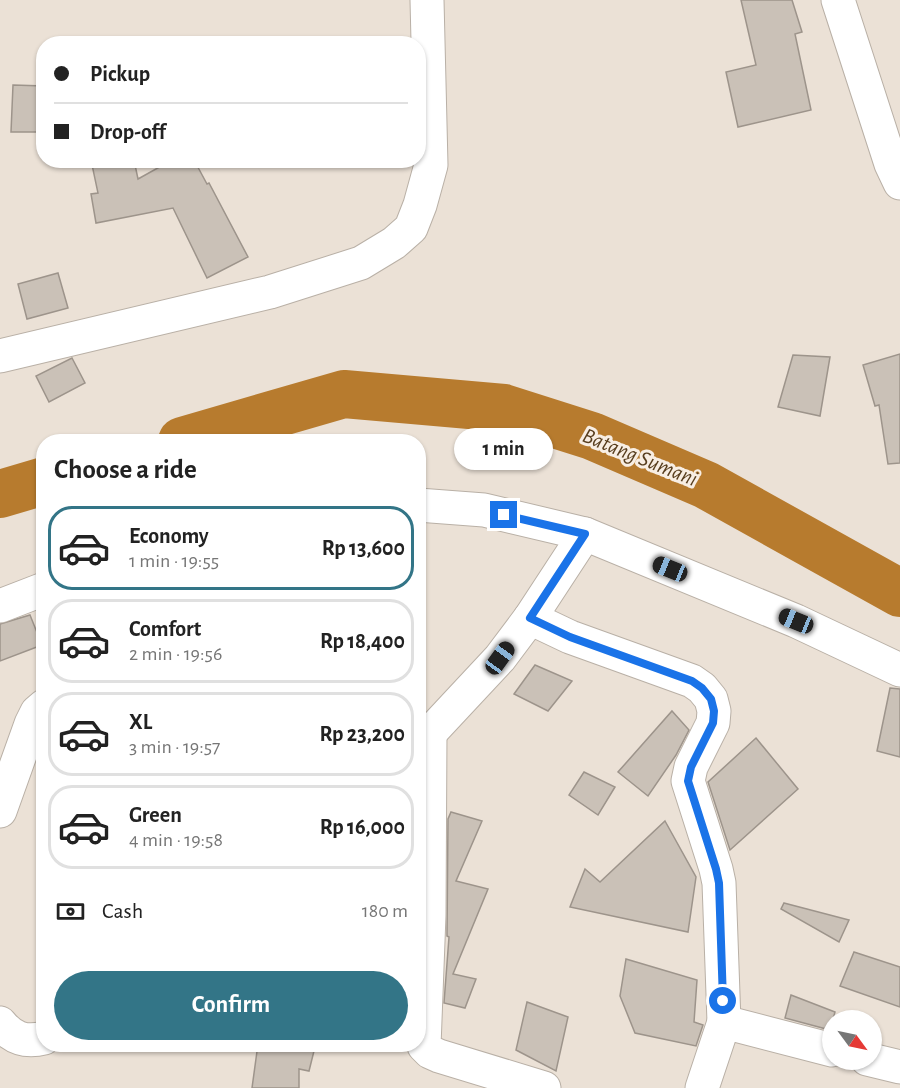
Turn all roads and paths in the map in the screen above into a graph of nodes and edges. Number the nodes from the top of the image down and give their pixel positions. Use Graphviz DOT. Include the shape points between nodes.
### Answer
graph roads {
  1 [pos="427,0"];
  2 [pos="838,0"];
  3 [pos="897,170"];
  4 [pos="0,356"];
  5 [pos="426,506"];
  6 [pos="585,534"];
  7 [pos="36,592"];
  8 [pos="0,606"];
  9 [pos="530,618"];
  10 [pos="900,670"];
  11 [pos="36,714"];
  12 [pos="426,735"];
  13 [pos="426,808"];
  14 [pos="0,811"];
  15 [pos="426,994"];
  16 [pos="724,1023"];
  17 [pos="1,1031"];
  18 [pos="36,1039"];
  19 [pos="426,1048"];
  20 [pos="822,1048"];
  21 [pos="882,1063"];
  22 [pos="900,1067"];
  23 [pos="544,1088"];
  24 [pos="702,1088"];
  1 -- 4 [label="street" via="431,165 411,228 394,243 361,263 270,292"];
  2 -- 3 [label="street"];
  5 -- 6 [label="street" via="484,510"];
  6 -- 9 [label="street"];
  6 -- 10 [label="street" via="796,621"];
  7 -- 8 [label="street"];
  9 -- 12 [label="street" via="500,658"];
  9 -- 16 [label="street" via="570,637 692,681 711,699 713,723 688,781 719,883"];
  11 -- 14 [label="street"];
  13 -- 15 [label="street"];
  16 -- 20 [label="street"];
  16 -- 24 [label="street"];
  17 -- 18 [label="street" via="25,1041"];
  19 -- 23 [label="street" via="439,1056"];
  21 -- 22 [label="street"];
}
